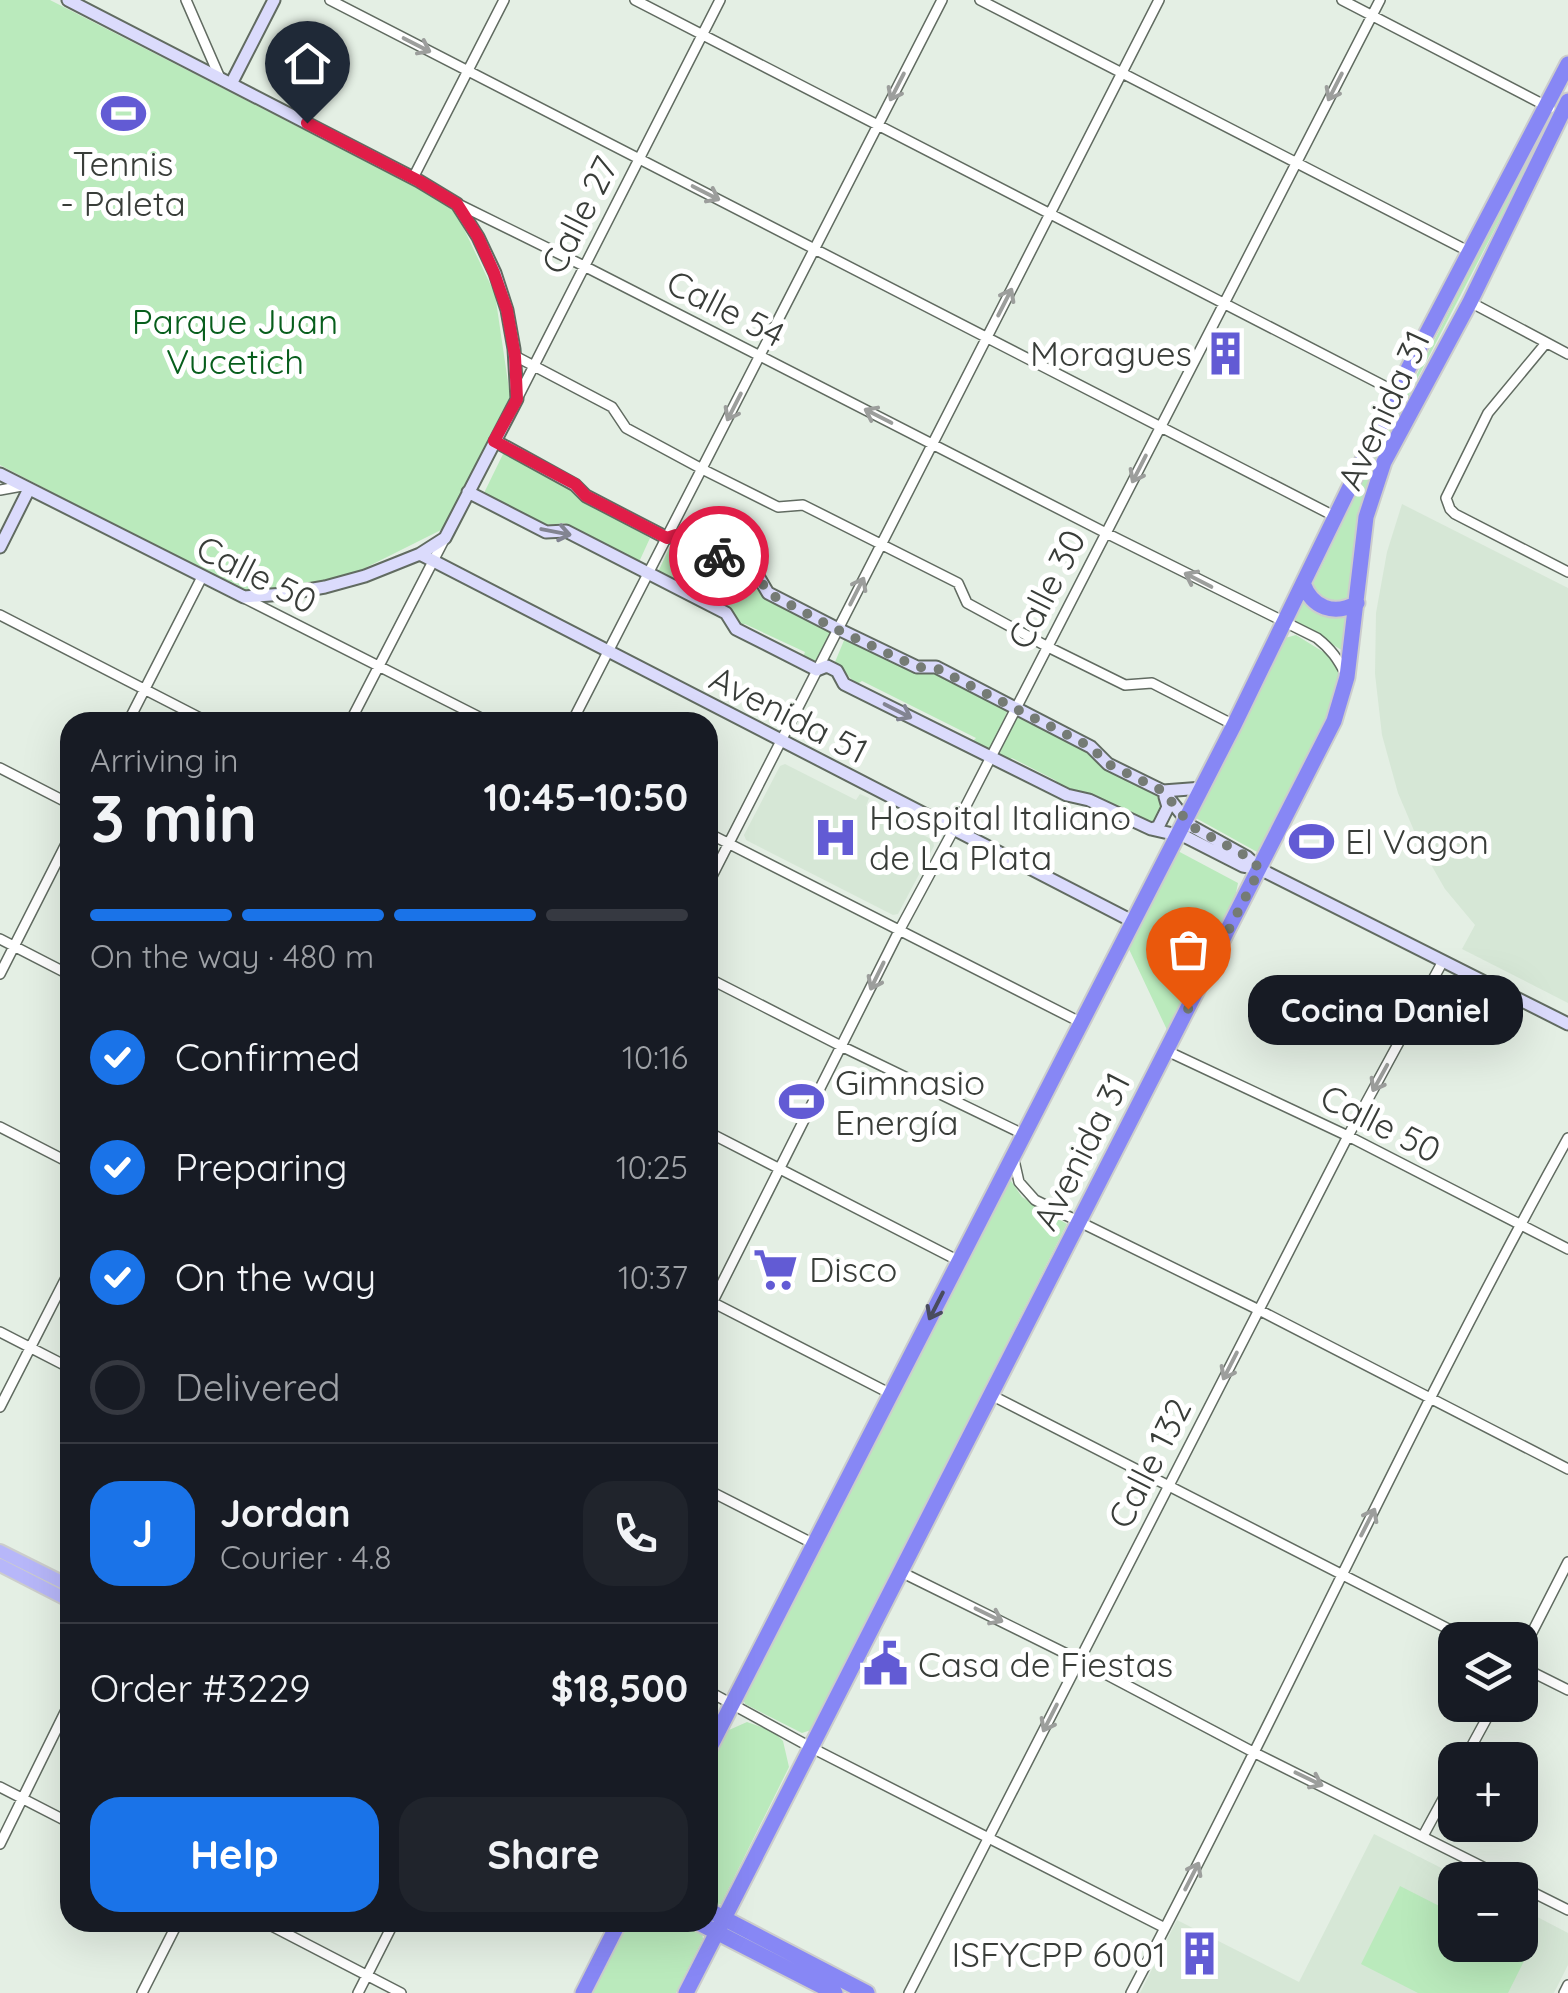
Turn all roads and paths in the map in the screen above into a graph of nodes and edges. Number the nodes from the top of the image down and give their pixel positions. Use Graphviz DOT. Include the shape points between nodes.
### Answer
graph roads {
  1 [pos="68,0"];
  2 [pos="186,0"];
  3 [pos="274,0"];
  4 [pos="330,0"];
  5 [pos="504,0"];
  6 [pos="635,0"];
  7 [pos="720,0"];
  8 [pos="942,0"];
  9 [pos="980,0"];
  10 [pos="1159,0"];
  11 [pos="1342,0"];
  12 [pos="1380,0"];
  13 [pos="1372,16"];
  14 [pos="703,34"];
  15 [pos="1568,64"];
  16 [pos="468,71"];
  17 [pos="1122,73"];
  18 [pos="226,81"];
  19 [pos="1558,107"];
  20 [pos="878,125"];
  21 [pos="639,159"];
  22 [pos="1296,162"];
  23 [pos="414,178"];
  24 [pos="457,204"];
  25 [pos="1050,213"];
  26 [pos="814,249"];
  27 [pos="1470,252"];
  28 [pos="584,266"];
  29 [pos="1224,302"];
  30 [pos="1470,302"];
  31 [pos="987,338"];
  32 [pos="1546,342"];
  33 [pos="1568,354"];
  34 [pos="515,356"];
  35 [pos="760,356"];
  36 [pos="533,366"];
  37 [pos="1396,392"];
  38 [pos="517,399"];
  39 [pos="1160,426"];
  40 [pos="494,441"];
  41 [pos="932,444"];
  42 [pos="702,469"];
  43 [pos="0,474"];
  44 [pos="26,487"];
  45 [pos="0,490"];
  46 [pos="468,492"];
  47 [pos="1334,516"];
  48 [pos="0,530"];
  49 [pos="1106,534"];
  50 [pos="667,538"];
  51 [pos="443,542"];
  52 [pos="882,544"];
  53 [pos="0,547"];
  54 [pos="420,554"];
  55 [pos="433,560"];
  56 [pos="452,570"];
  57 [pos="1568,572"];
  58 [pos="648,574"];
  59 [pos="202,577"];
  60 [pos="1303,583"];
  61 [pos="244,597"];
  62 [pos="1357,603"];
  63 [pos="0,615"];
  64 [pos="1285,624"];
  65 [pos="838,630"];
  66 [pos="1048,647"];
  67 [pos="608,652"];
  68 [pos="378,667"];
  69 [pos="817,670"];
  70 [pos="1347,677"];
  71 [pos="144,690"];
  72 [pos="1016,708"];
  73 [pos="133,712"];
  74 [pos="188,712"];
  75 [pos="355,712"];
  76 [pos="469,712"];
  77 [pos="577,712"];
  78 [pos="1234,726"];
  79 [pos="781,740"];
  80 [pos="990,759"];
  81 [pos="0,768"];
  82 [pos="1202,788"];
  83 [pos="1163,791"];
  84 [pos="60,799"];
  85 [pos="1182,828"];
  86 [pos="954,829"];
  87 [pos="1151,830"];
  88 [pos="718,839"];
  89 [pos="728,844"];
  90 [pos="60,856"];
  91 [pos="1164,863"];
  92 [pos="718,864"];
  93 [pos="1260,869"];
  94 [pos="1134,922"];
  95 [pos="900,931"];
  96 [pos="0,939"];
  97 [pos="14,946"];
  98 [pos="1443,961"];
  99 [pos="60,970"];
  100 [pos="0,974"];
  101 [pos="718,983"];
  102 [pos="1082,1024"];
  103 [pos="1568,1024"];
  104 [pos="842,1047"];
  105 [pos="1167,1051"];
  106 [pos="0,1127"];
  107 [pos="1025,1135"];
  108 [pos="1348,1136"];
  109 [pos="718,1137"];
  110 [pos="1568,1138"];
  111 [pos="1013,1157"];
  112 [pos="60,1158"];
  113 [pos="780,1169"];
  114 [pos="1078,1222"];
  115 [pos="1520,1224"];
  116 [pos="1568,1249"];
  117 [pos="959,1261"];
  118 [pos="718,1287"];
  119 [pos="60,1290"];
  120 [pos="718,1308"];
  121 [pos="1259,1310"];
  122 [pos="0,1332"];
  123 [pos="30,1348"];
  124 [pos="60,1363"];
  125 [pos="891,1394"];
  126 [pos="992,1395"];
  127 [pos="1430,1398"];
  128 [pos="0,1407"];
  129 [pos="1568,1468"];
  130 [pos="1168,1486"];
  131 [pos="718,1495"];
  132 [pos="814,1544"];
  133 [pos="0,1550"];
  134 [pos="1568,1562"];
  135 [pos="0,1566"];
  136 [pos="901,1572"];
  137 [pos="1341,1574"];
  138 [pos="60,1581"];
  139 [pos="60,1596"];
  140 [pos="1537,1622"];
  141 [pos="1438,1624"];
  142 [pos="1080,1660"];
  143 [pos="1538,1675"];
  144 [pos="1568,1690"];
  145 [pos="718,1696"];
  146 [pos="732,1703"];
  147 [pos="60,1723"];
  148 [pos="718,1731"];
  149 [pos="812,1748"];
  150 [pos="1255,1752"];
  151 [pos="0,1787"];
  152 [pos="23,1799"];
  153 [pos="1438,1808"];
  154 [pos="60,1818"];
  155 [pos="1423,1836"];
  156 [pos="990,1837"];
  157 [pos="0,1844"];
  158 [pos="1474,1862"];
  159 [pos="1538,1895"];
  160 [pos="1568,1910"];
  161 [pos="718,1921"];
  162 [pos="718,1925"];
  163 [pos="722,1926"];
  164 [pos="1166,1928"];
  165 [pos="173,1932"];
  166 [pos="283,1932"];
  167 [pos="389,1932"];
  168 [pos="615,1932"];
  169 [pos="367,1976"];
  170 [pos="1568,1985"];
  171 [pos="142,1993"];
  172 [pos="358,1993"];
  173 [pos="401,1993"];
  174 [pos="584,1993"];
  175 [pos="686,1993"];
  176 [pos="835,1993"];
  177 [pos="867,1993"];
  178 [pos="909,1993"];
  179 [pos="1131,1993"];
  180 [pos="1564,1993"];
  1 -- 18 [label="street, Calle 54"];
  2 -- 18 [label="street"];
  3 -- 18 [label="street"];
  4 -- 16 [label="street, one-way"];
  5 -- 16 [label="street"];
  6 -- 14 [label="street"];
  7 -- 14 [label="street, Calle 27"];
  8 -- 20 [label="street, one-way"];
  9 -- 17 [label="street"];
  10 -- 17 [label="street"];
  11 -- 13 [label="street"];
  12 -- 13 [label="street, Calle 30"];
  13 -- 19 [label="street"];
  13 -- 22 [label="street, Calle 30, one-way"];
  14 -- 20 [label="street"];
  14 -- 21 [label="street, Calle 27"];
  15 -- 19 [label="highway, Avenida 31"];
  16 -- 21 [label="street"];
  16 -- 23 [label="street"];
  17 -- 22 [label="street"];
  17 -- 25 [label="street"];
  18 -- 23 [label="street, Calle 54"];
  19 -- 27 [label="highway, Avenida 31"];
  19 -- 30 [label="highway, Avenida 31"];
  20 -- 25 [label="street"];
  20 -- 26 [label="street"];
  21 -- 26 [label="street, one-way"];
  21 -- 28 [label="street, Calle 27"];
  22 -- 27 [label="street"];
  22 -- 29 [label="street, Calle 30"];
  23 -- 24 [label="street, Calle 54"];
  24 -- 28 [label="street, Calle 54"];
  24 -- 34 [label="street" via="494,273"];
  25 -- 29 [label="street"];
  31 -- 25 [label="street, one-way"];
  26 -- 31 [label="street"];
  26 -- 35 [label="street"];
  27 -- 37 [label="highway, Avenida 31"];
  28 -- 35 [label="street, Calle 54"];
  28 -- 36 [label="street, Calle 27"];
  29 -- 37 [label="street"];
  29 -- 39 [label="street, Calle 30"];
  30 -- 32 [label="street"];
  30 -- 62 [label="highway, Avenida 31" via="1384,462 1366,517"];
  31 -- 39 [label="street"];
  31 -- 41 [label="street"];
  32 -- 33 [label="street"];
  32 -- 57 [label="street" via="1488,413 1447,503 1455,514"];
  34 -- 36 [label="street"];
  34 -- 38 [label="street"];
  41 -- 35 [label="street, Calle 54, one-way"];
  35 -- 42 [label="street, one-way"];
  36 -- 38 [label="street, Calle 27"];
  36 -- 42 [label="street" via="612,407 626,428"];
  37 -- 47 [label="highway, Avenida 31"];
  38 -- 40 [label="street, Calle 27"];
  39 -- 47 [label="street"];
  39 -- 49 [label="street, Calle 30, one-way"];
  40 -- 46 [label="street, Calle 27"];
  40 -- 50 [label="street"];
  41 -- 49 [label="street, Calle 54"];
  41 -- 52 [label="street"];
  42 -- 50 [label="street"];
  42 -- 52 [label="street" via="778,507 803,505"];
  43 -- 44 [label="street, Calle 50"];
  44 -- 45 [label="street"];
  44 -- 48 [label="street"];
  44 -- 53 [label="street"];
  44 -- 59 [label="street, Calle 50"];
  46 -- 51 [label="street, Calle 27"];
  46 -- 58 [label="street, one-way" via="546,532 566,531"];
  47 -- 60 [label="highway, Avenida 31"];
  64 -- 49 [label="street, Calle 54, one-way"];
  49 -- 66 [label="street, Calle 30"];
  50 -- 58 [label="street"];
  50 -- 65 [label="street" via="676,535 758,576 768,593"];
  51 -- 54 [label="street"];
  51 -- 55 [label="street, Calle 27"];
  51 -- 56 [label="street" via="443,560"];
  65 -- 52 [label="street, one-way"];
  52 -- 66 [label="street" via="958,583 967,603"];
  54 -- 55 [label="street, Avenida 51"];
  54 -- 61 [label="street" via="325,586"];
  55 -- 56 [label="street, Avenida 51"];
  55 -- 68 [label="street, Calle 27"];
  56 -- 67 [label="street, Avenida 51"];
  58 -- 67 [label="street"];
  58 -- 69 [label="street"];
  59 -- 61 [label="street, Calle 50"];
  59 -- 71 [label="street"];
  60 -- 62 [label="highway" via="1326,609"];
  60 -- 64 [label="highway, Avenida 31"];
  61 -- 68 [label="street, Calle 50"];
  62 -- 70 [label="highway, Avenida 31"];
  63 -- 71 [label="street"];
  64 -- 70 [label="street, Calle 54" via="1329,648"];
  64 -- 78 [label="highway, Avenida 31"];
  65 -- 69 [label="street"];
  65 -- 72 [label="street"];
  66 -- 72 [label="street, Calle 30"];
  66 -- 78 [label="street" via="1125,685 1152,683"];
  67 -- 77 [label="street"];
  67 -- 79 [label="street, Avenida 51"];
  68 -- 75 [label="street, Calle 27"];
  68 -- 76 [label="street, Calle 50"];
  69 -- 79 [label="street"];
  69 -- 80 [label="street, one-way" via="828,666 844,684"];
  70 -- 93 [label="highway, Avenida 31" via="1334,722"];
  71 -- 73 [label="street"];
  71 -- 74 [label="street"];
  72 -- 80 [label="street, Calle 30"];
  72 -- 83 [label="street"];
  78 -- 82 [label="highway, Avenida 31"];
  79 -- 86 [label="street, Avenida 51"];
  79 -- 89 [label="street"];
  80 -- 86 [label="street, Calle 30"];
  80 -- 87 [label="street"];
  81 -- 84 [label="street"];
  82 -- 83 [label="street"];
  82 -- 85 [label="highway, Avenida 31"];
  83 -- 85 [label="street"];
  83 -- 87 [label="street" via="1168,807"];
  85 -- 87 [label="street"];
  85 -- 91 [label="highway, Avenida 31"];
  85 -- 93 [label="street" via="1191,826"];
  86 -- 94 [label="street, Avenida 51"];
  86 -- 95 [label="street, Calle 30"];
  87 -- 91 [label="street"];
  88 -- 89 [label="street"];
  89 -- 92 [label="street"];
  89 -- 95 [label="street"];
  90 -- 97 [label="street"];
  91 -- 94 [label="highway, Avenida 31"];
  93 -- 98 [label="street"];
  93 -- 105 [label="highway, Avenida 31"];
  94 -- 102 [label="highway, Avenida 31"];
  95 -- 102 [label="street"];
  95 -- 104 [label="street, Calle 30, one-way"];
  96 -- 97 [label="street"];
  97 -- 99 [label="street"];
  97 -- 100 [label="street"];
  98 -- 103 [label="street"];
  98 -- 108 [label="street, Calle 132, one-way"];
  101 -- 104 [label="street"];
  102 -- 107 [label="highway, Avenida 31"];
  104 -- 107 [label="street"];
  104 -- 113 [label="street, Calle 30"];
  105 -- 108 [label="street, Calle 50"];
  105 -- 114 [label="highway, Avenida 31"];
  106 -- 112 [label="street"];
  107 -- 111 [label="highway, Avenida 31"];
  108 -- 115 [label="street, Calle 50"];
  108 -- 121 [label="street, Calle 132"];
  109 -- 113 [label="street"];
  110 -- 115 [label="street"];
  111 -- 114 [label="street" via="1019,1182 1035,1200"];
  111 -- 117 [label="highway, Avenida 31"];
  113 -- 117 [label="street"];
  113 -- 118 [label="street, Calle 30"];
  114 -- 121 [label="street"];
  114 -- 126 [label="highway, Avenida 31"];
  115 -- 116 [label="street, Calle 50"];
  115 -- 127 [label="street"];
  117 -- 125 [label="highway, Avenida 31, one-way"];
  119 -- 123 [label="street"];
  120 -- 125 [label="street"];
  121 -- 127 [label="street"];
  121 -- 130 [label="street, Calle 132, one-way"];
  122 -- 123 [label="street"];
  123 -- 124 [label="street"];
  123 -- 128 [label="street"];
  125 -- 132 [label="highway, Avenida 31"];
  126 -- 130 [label="street"];
  126 -- 136 [label="highway, Avenida 31"];
  127 -- 129 [label="street"];
  137 -- 127 [label="street, one-way"];
  130 -- 137 [label="street"];
  130 -- 142 [label="street, Calle 132"];
  131 -- 132 [label="street"];
  132 -- 146 [label="highway, Avenida 31"];
  133 -- 138 [label="main road"];
  134 -- 140 [label="street"];
  135 -- 139 [label="main road"];
  136 -- 142 [label="street, one-way"];
  136 -- 149 [label="highway, Avenida 31"];
  137 -- 141 [label="street"];
  137 -- 150 [label="street"];
  142 -- 150 [label="street"];
  142 -- 156 [label="street, Calle 132, one-way"];
  143 -- 144 [label="street"];
  145 -- 146 [label="street"];
  146 -- 148 [label="highway, Avenida 31"];
  146 -- 149 [label="street"];
  147 -- 152 [label="street"];
  149 -- 156 [label="street"];
  149 -- 163 [label="highway, Avenida 31"];
  150 -- 155 [label="street, one-way"];
  164 -- 150 [label="street, one-way"];
  151 -- 152 [label="street"];
  152 -- 154 [label="street"];
  152 -- 157 [label="street"];
  153 -- 155 [label="street"];
  155 -- 158 [label="street"];
  156 -- 164 [label="street"];
  156 -- 178 [label="street, Calle 132"];
  159 -- 160 [label="street"];
  161 -- 163 [label="highway"];
  162 -- 163 [label="highway"];
  163 -- 175 [label="highway, Avenida 31"];
  163 -- 176 [label="highway"];
  163 -- 177 [label="highway"];
  164 -- 179 [label="street"];
  165 -- 171 [label="street"];
  166 -- 169 [label="street"];
  167 -- 169 [label="street"];
  168 -- 174 [label="highway"];
  169 -- 172 [label="street"];
  169 -- 173 [label="street"];
  170 -- 180 [label="street"];
}
